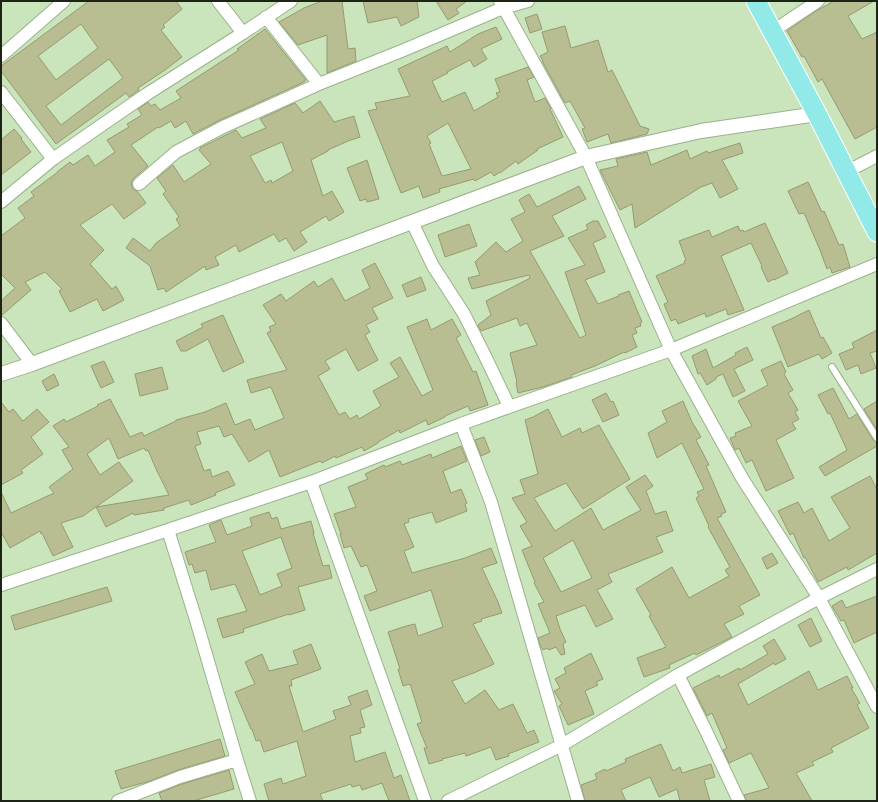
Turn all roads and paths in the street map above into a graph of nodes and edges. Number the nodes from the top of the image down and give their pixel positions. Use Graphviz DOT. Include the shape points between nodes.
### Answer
graph roads {
  1 [pos="64,1"];
  2 [pos="218,1"];
  3 [pos="291,1"];
  4 [pos="528,1"];
  5 [pos="756,1"];
  6 [pos="818,1"];
  7 [pos="501,4"];
  8 [pos="266,17"];
  9 [pos="772,31"];
  10 [pos="244,33"];
  11 [pos="1,56"];
  12 [pos="319,84"];
  13 [pos="1,92"];
  14 [pos="817,114"];
  15 [pos="877,156"];
  16 [pos="586,157"];
  17 [pos="52,159"];
  18 [pos="846,172"];
  19 [pos="139,184"];
  20 [pos="1,202"];
  21 [pos="412,222"];
  22 [pos="877,232"];
  23 [pos="877,264"];
  24 [pos="1,323"];
  25 [pos="671,350"];
  26 [pos="32,364"];
  27 [pos="832,367"];
  28 [pos="1,374"];
  29 [pos="509,406"];
  30 [pos="461,424"];
  31 [pos="877,438"];
  32 [pos="311,482"];
  33 [pos="168,530"];
  34 [pos="877,569"];
  35 [pos="1,585"];
  36 [pos="819,598"];
  37 [pos="678,675"];
  38 [pos="877,707"];
  39 [pos="562,745"];
  40 [pos="237,760"];
  41 [pos="118,801"];
  42 [pos="250,801"];
  43 [pos="425,801"];
  44 [pos="450,801"];
  45 [pos="578,801"];
  46 [pos="739,801"];
  1 -- 11 [label="street"];
  2 -- 10 [label="street"];
  3 -- 8 [label="street"];
  4 -- 7 [label="street"];
  5 -- 9 [label="highway"];
  6 -- 9 [label="street"];
  7 -- 12 [label="street" via="404,50"];
  7 -- 16 [label="street"];
  8 -- 10 [label="street"];
  8 -- 12 [label="street"];
  9 -- 14 [label="highway"];
  10 -- 17 [label="street" via="147,94"];
  12 -- 19 [label="street" via="183,148"];
  13 -- 17 [label="street"];
  14 -- 16 [label="street" via="701,131"];
  14 -- 18 [label="highway"];
  15 -- 18 [label="street"];
  16 -- 21 [label="street"];
  16 -- 25 [label="street"];
  17 -- 20 [label="street"];
  18 -- 22 [label="highway"];
  21 -- 26 [label="street"];
  21 -- 29 [label="street" via="433,266 464,314"];
  23 -- 25 [label="street"];
  24 -- 26 [label="street"];
  25 -- 29 [label="street"];
  25 -- 36 [label="street" via="742,478"];
  26 -- 28 [label="street"];
  27 -- 31 [label="lane"];
  29 -- 30 [label="street"];
  30 -- 32 [label="street"];
  30 -- 39 [label="street" via="492,502"];
  32 -- 33 [label="street"];
  32 -- 43 [label="street"];
  33 -- 35 [label="street"];
  33 -- 40 [label="street"];
  34 -- 36 [label="street"];
  36 -- 37 [label="street"];
  36 -- 38 [label="street"];
  37 -- 39 [label="street"];
  37 -- 46 [label="street"];
  39 -- 44 [label="street"];
  39 -- 45 [label="street"];
  40 -- 41 [label="street" via="180,777"];
  40 -- 42 [label="street"];
}
